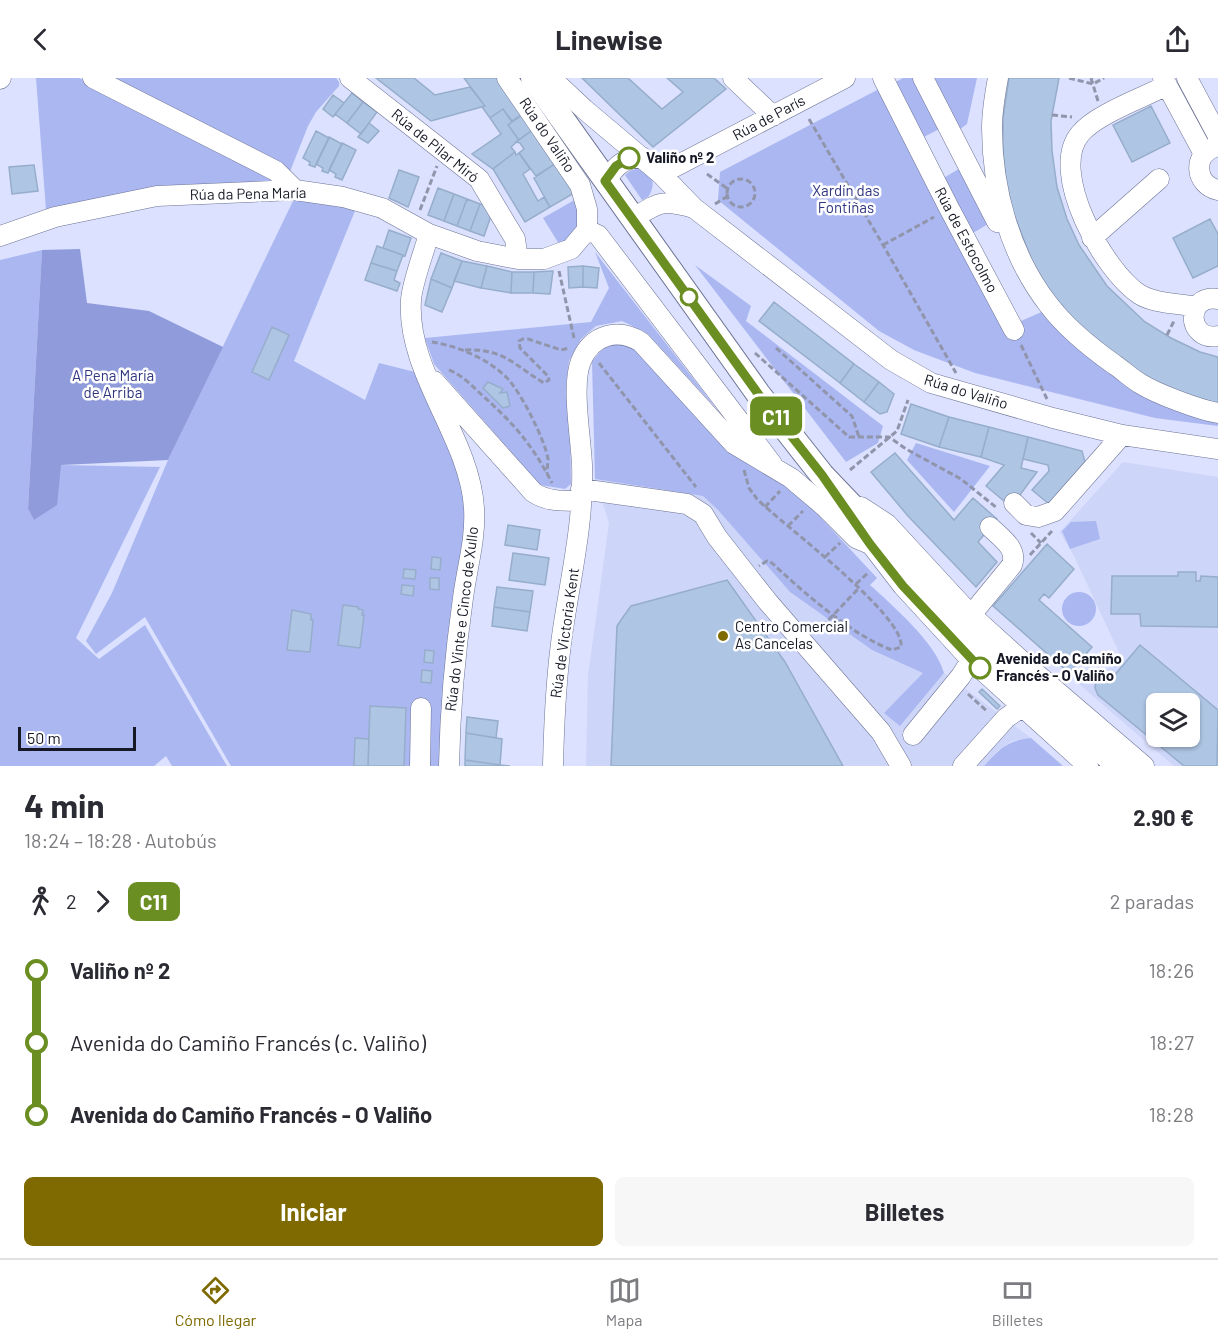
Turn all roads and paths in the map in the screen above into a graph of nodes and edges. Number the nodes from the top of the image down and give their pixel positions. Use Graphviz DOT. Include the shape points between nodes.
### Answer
graph roads {
  1 [pos="93,78"];
  2 [pos="350,78"];
  3 [pos="507,78"];
  4 [pos="533,78"];
  5 [pos="551,78"];
  6 [pos="733,78"];
  7 [pos="845,78"];
  8 [pos="883,78"];
  9 [pos="923,78"];
  10 [pos="998,78"];
  11 [pos="1069,78"];
  12 [pos="1104,78"];
  13 [pos="1187,78"];
  14 [pos="1165,81"];
  15 [pos="773,116"];
  16 [pos="808,119"];
  17 [pos="1218,136"];
  18 [pos="1211,150"];
  19 [pos="444,151"];
  20 [pos="642,157"];
  21 [pos="661,174"];
  22 [pos="707,174"];
  23 [pos="1159,179"];
  24 [pos="605,181"];
  25 [pos="728,189"];
  26 [pos="295,190"];
  27 [pos="1218,190"];
  28 [pos="728,196"];
  29 [pos="658,203"];
  30 [pos="718,204"];
  31 [pos="694,208"];
  32 [pos="949,208"];
  33 [pos="632,219"];
  34 [pos="422,230"];
  35 [pos="587,230"];
  36 [pos="0,236"];
  37 [pos="1092,238"];
  38 [pos="1005,244"];
  39 [pos="883,245"];
  40 [pos="556,255"];
  41 [pos="518,259"];
  42 [pos="1218,299"];
  43 [pos="1196,307"];
  44 [pos="1014,330"];
  45 [pos="1218,336"];
  46 [pos="424,340"];
  47 [pos="749,348"];
  48 [pos="776,348"];
  49 [pos="465,350"];
  50 [pos="596,359"];
  51 [pos="434,370"];
  52 [pos="957,375"];
  53 [pos="908,400"];
  54 [pos="1049,403"];
  55 [pos="1218,412"];
  56 [pos="1122,435"];
  57 [pos="889,436"];
  58 [pos="859,437"];
  59 [pos="1218,449"];
  60 [pos="773,466"];
  61 [pos="744,469"];
  62 [pos="850,470"];
  63 [pos="822,475"];
  64 [pos="786,484"];
  65 [pos="696,487"];
  66 [pos="581,495"];
  67 [pos="843,496"];
  68 [pos="810,504"];
  69 [pos="765,507"];
  70 [pos="1002,514"];
  71 [pos="788,526"];
  72 [pos="843,540"];
  73 [pos="870,544"];
  74 [pos="825,557"];
  75 [pos="772,563"];
  76 [pos="869,572"];
  77 [pos="855,584"];
  78 [pos="859,588"];
  79 [pos="832,614"];
  80 [pos="971,615"];
  81 [pos="819,629"];
  82 [pos="975,664"];
  83 [pos="963,690"];
  84 [pos="1018,704"];
  85 [pos="421,708"];
  86 [pos="994,717"];
  87 [pos="913,735"];
  88 [pos="420,766"];
  89 [pos="449,766"];
  90 [pos="553,766"];
  91 [pos="901,766"];
  92 [pos="963,766"];
  93 [pos="1088,766"];
  94 [pos="1119,766"];
  95 [pos="1144,766"];
  1 -- 26 [label="street" via="276,171"];
  2 -- 19 [label="street, Rúa de Pilar Miró"];
  3 -- 35 [label="street, Rúa do Valiño" via="580,185 587,209"];
  4 -- 24 [label="main road, Rúa do Valiño"];
  5 -- 20 [label="street, Rúa do Valiño"];
  6 -- 15 [label="street"];
  7 -- 15 [label="street, Rúa de París"];
  8 -- 32 [label="street, Rúa de Estocolmo"];
  9 -- 38 [label="street"];
  10 -- 55 [label="street" via="992,126 998,194 1010,234 1048,304 1088,345 1142,385 1206,411"];
  11 -- 12 [label="path" via="1093,84"];
  13 -- 17 [label="street"];
  14 -- 18 [label="street"];
  14 -- 37 [label="street" via="1097,120 1078,135 1072,146 1071,175"];
  15 -- 21 [label="street, Rúa de París"];
  16 -- 39 [label="path"];
  18 -- 27 [label="street" via="1200,160 1199,175 1208,186"];
  19 -- 34 [label="path"];
  19 -- 41 [label="street, Rúa de Pilar Miró" via="479,179 514,239"];
  20 -- 21 [label="street, Rúa do Valiño"];
  20 -- 24 [label="street" via="622,161"];
  21 -- 29 [label="street"];
  21 -- 31 [label="street, Rúa do Valiño"];
  22 -- 25 [label="path"];
  23 -- 37 [label="street"];
  24 -- 33 [label="main road, Rúa do Valiño"];
  25 -- 28 [label="path"];
  25 -- 28 [label="path" via="743,180 751,184 754,196 741,207 732,204"];
  26 -- 34 [label="street, Rúa da Pena María" via="382,208"];
  26 -- 36 [label="street, Rúa da Pena María" via="157,196 55,217"];
  28 -- 30 [label="path"];
  29 -- 31 [label="street, Rúa do Valiño"];
  29 -- 33 [label="street"];
  31 -- 56 [label="street, Rúa do Valiño" via="917,376 951,389"];
  32 -- 39 [label="path"];
  32 -- 44 [label="street, Rúa de Estocolmo"];
  33 -- 63 [label="main road, Rúa do Valiño"];
  34 -- 41 [label="street, Rúa da Pena María" via="477,251"];
  34 -- 51 [label="street, Rúa do Vinte e Cinco de Xullo" via="411,299 414,339"];
  35 -- 40 [label="street, Rúa da Pena María" via="571,249"];
  35 -- 60 [label="street" via="598,235"];
  37 -- 43 [label="street" via="1138,293 1148,299"];
  39 -- 52 [label="path"];
  40 -- 41 [label="street, Rúa da Pena María"];
  40 -- 49 [label="path" via="576,344 561,350 523,339 518,345 548,376 547,382 495,352"];
  42 -- 43 [label="street" via="1208,298"];
  43 -- 45 [label="street" via="1197,329 1206,336"];
  44 -- 54 [label="path"];
  46 -- 49 [label="path"];
  47 -- 58 [label="path" via="849,437"];
  48 -- 58 [label="path" via="852,416"];
  49 -- 51 [label="path" via="510,381 542,438 547,473 513,423 452,371"];
  50 -- 65 [label="path"];
  51 -- 66 [label="street" via="452,399 534,492 561,501"];
  51 -- 89 [label="street, Rúa do Vinte e Cinco de Xullo" via="469,478 474,506 475,534 463,596 450,711"];
  53 -- 57 [label="path" via="897,431"];
  56 -- 59 [label="street, Rúa do Valiño"];
  56 -- 70 [label="street" via="1055,511 1038,517"];
  57 -- 58 [label="path"];
  57 -- 62 [label="path"];
  57 -- 70 [label="path" via="961,478"];
  60 -- 66 [label="street, Rúa de Victoria Kent" via="734,444 641,342 616,334 593,344 579,366"];
  60 -- 73 [label="street, Rúa de Victoria Kent" via="812,495 856,538"];
  61 -- 69 [label="path" via="749,488"];
  63 -- 67 [label="main road, Rúa do Valiño"];
  63 -- 73 [label="street"];
  64 -- 69 [label="path"];
  66 -- 90 [label="street, Rúa de Victoria Kent" via="556,682"];
  66 -- 91 [label="street" via="687,504 702,514 768,602 881,732"];
  67 -- 80 [label="street" via="887,524"];
  67 -- 94 [label="main road, Rúa do Valiño" via="1014,676"];
  68 -- 71 [label="path"];
  69 -- 71 [label="path"];
  70 -- 80 [label="street" via="1015,557"];
  71 -- 74 [label="path"];
  72 -- 74 [label="path"];
  73 -- 82 [label="street"];
  74 -- 77 [label="path"];
  75 -- 79 [label="path"];
  76 -- 77 [label="path"];
  77 -- 78 [label="path"];
  78 -- 79 [label="path"];
  78 -- 79 [label="path" via="893,625 901,647 886,648"];
  79 -- 81 [label="path"];
  80 -- 95 [label="street"];
  82 -- 84 [label="street"];
  82 -- 87 [label="street"];
  83 -- 86 [label="path"];
  84 -- 92 [label="street"];
  84 -- 93 [label="street"];
  85 -- 88 [label="street"];
}
